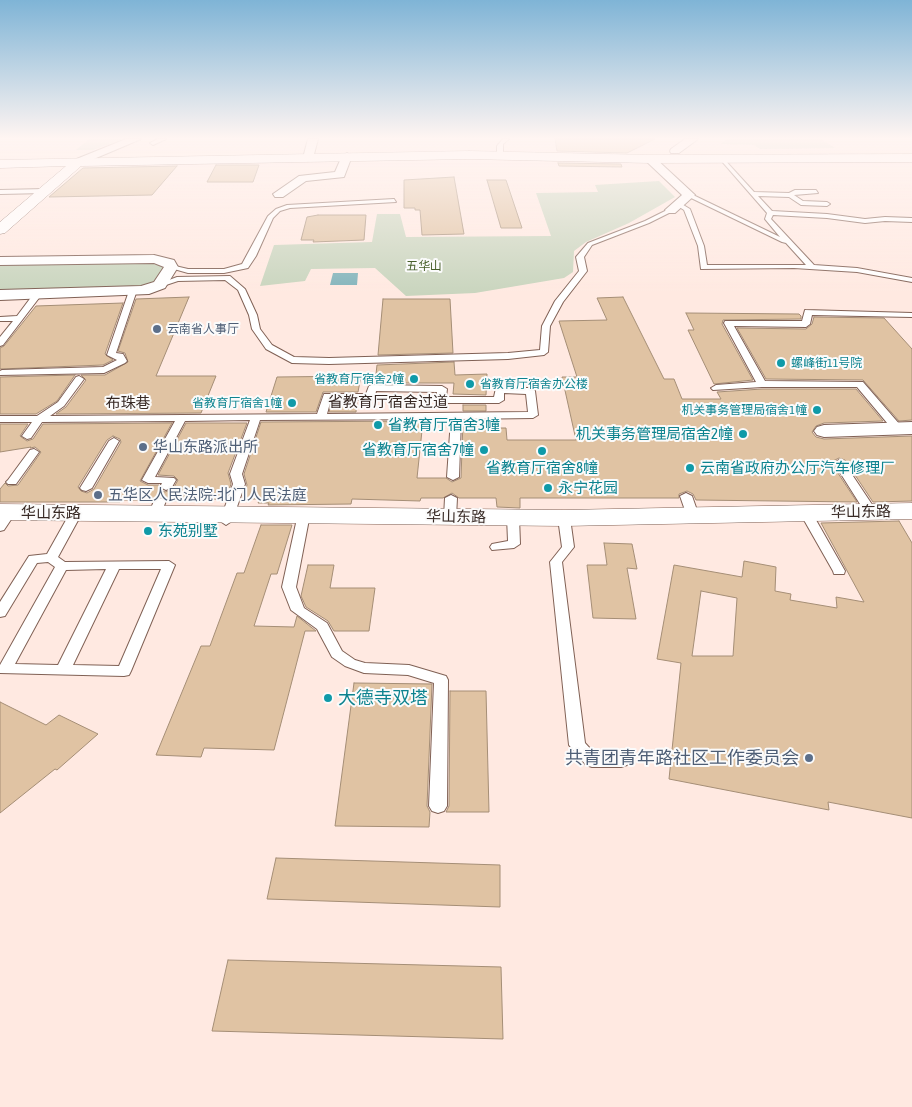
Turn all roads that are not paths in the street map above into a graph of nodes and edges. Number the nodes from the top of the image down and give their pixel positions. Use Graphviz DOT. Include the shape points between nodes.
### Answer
graph roads {
  1 [pos="45,191"];
  2 [pos="283,191"];
  3 [pos="684,191"];
  4 [pos="750,191"];
  5 [pos="0,192"];
  6 [pos="816,192"];
  7 [pos="278,194"];
  8 [pos="753,194"];
  9 [pos="689,195"];
  10 [pos="790,195"];
  11 [pos="394,202"];
  12 [pos="826,204"];
  13 [pos="675,207"];
  14 [pos="770,214"];
  15 [pos="912,220"];
  16 [pos="0,230"];
  17 [pos="791,244"];
  18 [pos="0,261"];
  19 [pos="170,267"];
  20 [pos="812,267"];
  21 [pos="243,278"];
  22 [pos="912,280"];
  23 [pos="160,285"];
  24 [pos="132,293"];
  25 [pos="38,294"];
  26 [pos="0,295"];
  27 [pos="912,315"];
  28 [pos="19,318"];
  29 [pos="0,319"];
  30 [pos="0,343"];
  31 [pos="2,372"];
  32 [pos="79,379"];
  33 [pos="762,384"];
  34 [pos="716,388"];
  35 [pos="456,416"];
  36 [pos="256,417"];
  37 [pos="321,417"];
  38 [pos="182,418"];
  39 [pos="0,419"];
  40 [pos="38,419"];
  41 [pos="904,428"];
  42 [pos="824,431"];
  43 [pos="27,436"];
  44 [pos="114,441"];
  45 [pos="34,452"];
  46 [pos="839,463"];
  47 [pos="453,477"];
  48 [pos="12,482"];
  49 [pos="166,487"];
  50 [pos="86,488"];
  51 [pos="75,509"];
  52 [pos="912,511"];
  53 [pos="871,512"];
  54 [pos="806,513"];
  55 [pos="304,514"];
  56 [pos="3,517"];
  57 [pos="513,517"];
  58 [pos="227,518"];
  59 [pos="564,518"];
  60 [pos="496,547"];
  61 [pos="57,562"];
  62 [pos="115,565"];
  63 [pos="839,571"];
  64 [pos="0,612"];
  65 [pos="2,668"];
  66 [pos="63,670"];
  67 [pos="621,761"];
  68 [pos="438,806"];
  1 -- 5 [label="lane"];
  1 -- 16 [label="main road"];
  2 -- 7 [label="street"];
  3 -- 9 [label="street"];
  4 -- 8 [label="lane"];
  6 -- 10 [label="lane"];
  8 -- 10 [label="lane"];
  8 -- 14 [label="lane"];
  9 -- 13 [label="street"];
  9 -- 17 [label="lane"];
  10 -- 12 [label="lane" via="801,203"];
  11 -- 21 [label="lane" via="302,204 278,210 270,217"];
  13 -- 20 [label="lane" via="686,209 704,266"];
  13 -- 21 [label="lane" via="647,222 590,244 580,256 583,271 559,301 546,326 544,352 508,356 292,360 269,347 256,329"];
  14 -- 15 [label="lane" via="865,221"];
  14 -- 17 [label="lane" via="768,219"];
  17 -- 20 [label="lane"];
  18 -- 19 [label="street" via="154,259 169,263"];
  19 -- 21 [label="lane" via="199,272 224,271"];
  19 -- 23 [label="street"];
  20 -- 22 [label="lane" via="856,270"];
  21 -- 23 [label="lane" via="177,278"];
  23 -- 24 [label="street"];
  24 -- 25 [label="street"];
  24 -- 31 [label="lane" via="111,355 120,356 122,361 114,366 104,370"];
  25 -- 26 [label="street"];
  25 -- 28 [label="lane"];
  27 -- 33 [label="lane" via="808,312 806,324 728,323"];
  28 -- 29 [label="lane"];
  28 -- 30 [label="lane"];
  32 -- 40 [label="lane" via="61,404"];
  33 -- 34 [label="lane"];
  33 -- 41 [label="lane" via="860,384"];
  35 -- 37 [label="lane, 省教育厅宿舍过道"];
  35 -- 37 [label="lane, 省教育厅宿舍过道" via="532,416 530,390 499,390 499,400 441,400 442,389 372,388 370,396 326,396"];
  35 -- 47 [label="lane, 省教育厅宿舍过道"];
  36 -- 37 [label="lane, 省教育厅宿舍过道"];
  36 -- 38 [label="lane, 布珠巷"];
  36 -- 58 [label="lane" via="236,474 239,484"];
  38 -- 40 [label="lane, 布珠巷"];
  38 -- 49 [label="lane" via="148,480 170,480"];
  39 -- 40 [label="lane, 布珠巷"];
  40 -- 43 [label="lane"];
  41 -- 42 [label="street"];
  44 -- 50 [label="lane"];
  45 -- 48 [label="lane"];
  46 -- 53 [label="lane"];
  51 -- 56 [label="main road, 华山东路"];
  51 -- 58 [label="main road, 华山东路" via="157,507"];
  51 -- 61 [label="lane"];
  52 -- 53 [label="main road, 华山东路"];
  53 -- 54 [label="main road, 华山东路"];
  54 -- 59 [label="main road, 华山东路" via="690,506"];
  54 -- 63 [label="lane"];
  55 -- 57 [label="main road, 华山东路" via="451,508"];
  55 -- 58 [label="main road, 华山东路"];
  55 -- 68 [label="lane" via="288,587 298,610 322,626 337,654 350,663 364,668 409,670 441,680"];
  57 -- 59 [label="main road, 华山东路"];
  57 -- 60 [label="lane" via="514,544"];
  59 -- 67 [label="lane" via="568,547 556,562 577,745 592,762"];
  61 -- 62 [label="lane"];
  61 -- 64 [label="lane" via="33,559"];
  61 -- 65 [label="lane"];
  62 -- 66 [label="lane"];
  62 -- 66 [label="lane" via="169,565 124,671"];
  65 -- 66 [label="lane"];
}
